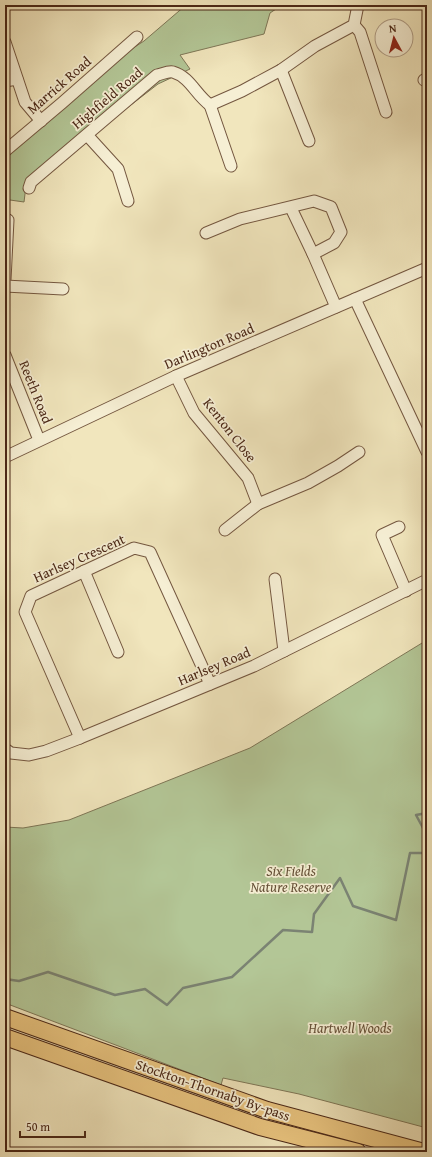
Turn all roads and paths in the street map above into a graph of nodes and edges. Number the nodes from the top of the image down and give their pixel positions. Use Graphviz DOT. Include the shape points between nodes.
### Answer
graph roads {
  1 [pos="358,5"];
  2 [pos="354,25"];
  3 [pos="134,41"];
  4 [pos="5,42"];
  5 [pos="282,70"];
  6 [pos="17,79"];
  7 [pos="5,81"];
  8 [pos="210,105"];
  9 [pos="386,112"];
  10 [pos="41,121"];
  11 [pos="87,135"];
  12 [pos="309,141"];
  13 [pos="5,151"];
  14 [pos="231,166"];
  15 [pos="29,188"];
  16 [pos="128,201"];
  17 [pos="291,208"];
  18 [pos="8,220"];
  19 [pos="206,233"];
  20 [pos="313,254"];
  21 [pos="427,268"];
  22 [pos="5,280"];
  23 [pos="5,286"];
  24 [pos="63,289"];
  25 [pos="355,299"];
  26 [pos="336,307"];
  27 [pos="5,355"];
  28 [pos="176,376"];
  29 [pos="39,440"];
  30 [pos="359,452"];
  31 [pos="427,452"];
  32 [pos="5,457"];
  33 [pos="258,504"];
  34 [pos="399,527"];
  35 [pos="225,530"];
  36 [pos="84,571"];
  37 [pos="276,579"];
  38 [pos="427,580"];
  39 [pos="406,591"];
  40 [pos="284,651"];
  41 [pos="118,652"];
  42 [pos="210,684"];
  43 [pos="80,738"];
  44 [pos="5,749"];
  45 [pos="5,1017"];
  46 [pos="5,1037"];
  47 [pos="358,1152"];
  48 [pos="424,1152"];
  1 -- 2 [label="street"];
  2 -- 5 [label="street" via="315,46"];
  2 -- 9 [label="street" via="360,32"];
  3 -- 10 [label="street, Marrick Road"];
  4 -- 6 [label="street"];
  5 -- 8 [label="street"];
  5 -- 12 [label="street"];
  6 -- 7 [label="street"];
  6 -- 10 [label="street" via="25,102"];
  8 -- 11 [label="street, Highfield Road" via="186,78 171,72 157,75"];
  8 -- 14 [label="street"];
  10 -- 13 [label="street, Marrick Road"];
  11 -- 15 [label="street, Highfield Road" via="30,182"];
  11 -- 16 [label="street" via="118,169"];
  17 -- 19 [label="street" via="240,219"];
  17 -- 20 [label="street"];
  17 -- 20 [label="street" via="314,201 331,207 340,232 334,243"];
  18 -- 22 [label="street"];
  20 -- 26 [label="street"];
  21 -- 25 [label="street, Darlington Road"];
  23 -- 24 [label="street"];
  25 -- 26 [label="street, Darlington Road"];
  25 -- 31 [label="street"];
  26 -- 28 [label="street, Darlington Road"];
  27 -- 29 [label="street, Reeth Road"];
  28 -- 29 [label="street, Darlington Road"];
  28 -- 33 [label="street, Kenton Close" via="194,413 248,478"];
  29 -- 32 [label="street, Darlington Road"];
  30 -- 33 [label="street" via="308,483"];
  33 -- 35 [label="street"];
  34 -- 39 [label="street" via="382,535"];
  36 -- 41 [label="street"];
  36 -- 42 [label="street, Harlsey Crescent" via="134,548 150,552"];
  36 -- 43 [label="street, Harlsey Crescent" via="31,596 25,612"];
  37 -- 40 [label="street"];
  38 -- 39 [label="street, Harlsey Road"];
  39 -- 40 [label="street, Harlsey Road"];
  40 -- 42 [label="street, Harlsey Road"];
  42 -- 43 [label="street, Harlsey Road"];
  43 -- 44 [label="street, Harlsey Road" via="29,755 11,753"];
  45 -- 48 [label="highway, Stockton-Thornaby By-pass" via="267,1110"];
  46 -- 47 [label="highway, Stockton-Thornaby By-pass" via="260,1127"];
}
